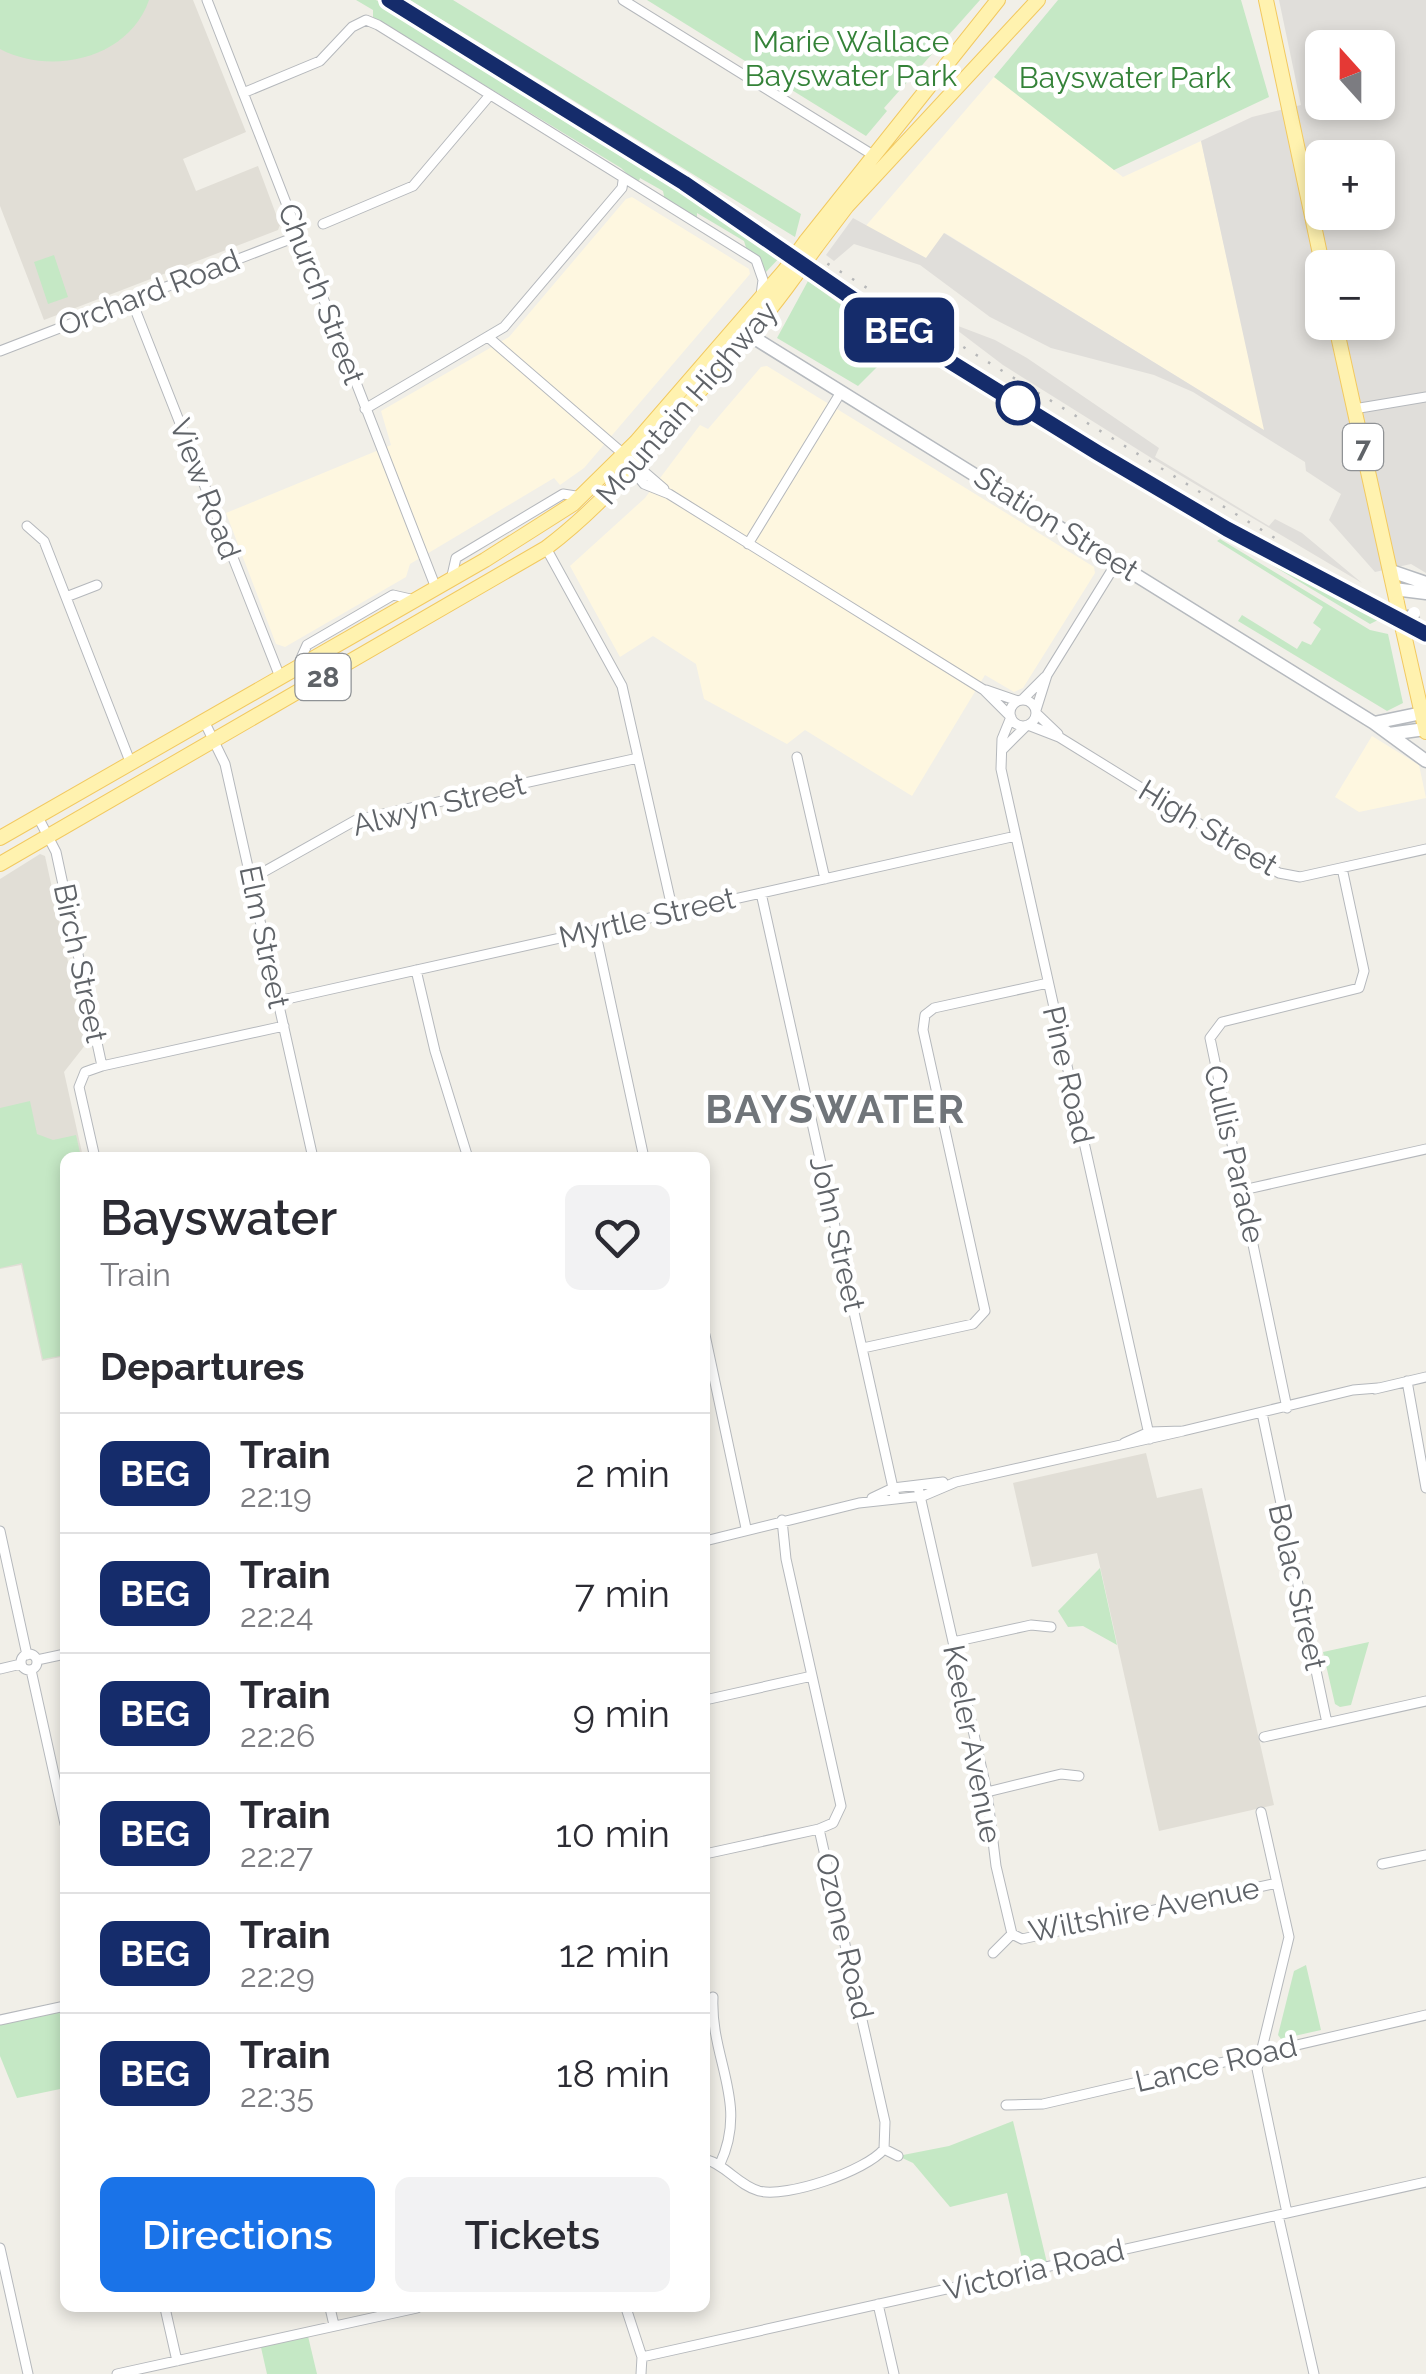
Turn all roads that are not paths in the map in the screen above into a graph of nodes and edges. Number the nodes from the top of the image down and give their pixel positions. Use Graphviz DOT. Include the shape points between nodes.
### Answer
graph roads {
  1 [pos="207,0"];
  2 [pos="624,0"];
  3 [pos="998,0"];
  4 [pos="1038,0"];
  5 [pos="1256,0"];
  6 [pos="1266,0"];
  7 [pos="1280,74"];
  8 [pos="960,88"];
  9 [pos="243,93"];
  10 [pos="490,96"];
  11 [pos="873,155"];
  12 [pos="623,180"];
  13 [pos="323,224"];
  14 [pos="298,236"];
  15 [pos="811,244"];
  16 [pos="1318,250"];
  17 [pos="790,273"];
  18 [pos="130,300"];
  19 [pos="759,303"];
  20 [pos="744,331"];
  21 [pos="488,337"];
  22 [pos="1339,340"];
  23 [pos="0,351"];
  24 [pos="841,392"];
  25 [pos="1426,397"];
  26 [pos="365,409"];
  27 [pos="1354,409"];
  28 [pos="623,456"];
  29 [pos="634,469"];
  30 [pos="28,526"];
  31 [pos="748,544"];
  32 [pos="546,548"];
  33 [pos="1116,562"];
  34 [pos="1392,571"];
  35 [pos="1426,582"];
  36 [pos="97,585"];
  37 [pos="436,588"];
  38 [pos="1426,593"];
  39 [pos="1396,596"];
  40 [pos="66,597"];
  41 [pos="1426,604"];
  42 [pos="1403,630"];
  43 [pos="1047,676"];
  44 [pos="280,678"];
  45 [pos="984,690"];
  46 [pos="1020,701"];
  47 [pos="1036,711"];
  48 [pos="1422,713"];
  49 [pos="1011,717"];
  50 [pos="204,722"];
  51 [pos="1374,723"];
  52 [pos="1027,725"];
  53 [pos="1426,731"];
  54 [pos="1386,734"];
  55 [pos="1060,736"];
  56 [pos="215,740"];
  57 [pos="1002,750"];
  58 [pos="638,758"];
  59 [pos="797,758"];
  60 [pos="1426,761"];
  61 [pos="131,764"];
  62 [pos="38,817"];
  63 [pos="48,836"];
  64 [pos="1016,836"];
  65 [pos="0,838"];
  66 [pos="1426,849"];
  67 [pos="0,864"];
  68 [pos="1342,868"];
  69 [pos="252,879"];
  70 [pos="824,879"];
  71 [pos="761,893"];
  72 [pos="673,912"];
  73 [pos="595,930"];
  74 [pos="416,970"];
  75 [pos="1048,983"];
  76 [pos="278,1001"];
  77 [pos="284,1026"];
  78 [pos="102,1066"];
  79 [pos="1426,1148"];
  80 [pos="93,1152"];
  81 [pos="312,1152"];
  82 [pos="466,1152"];
  83 [pos="643,1152"];
  84 [pos="1243,1190"];
  85 [pos="862,1348"];
  86 [pos="710,1356"];
  87 [pos="1426,1377"];
  88 [pos="1404,1382"];
  89 [pos="1295,1406"];
  90 [pos="1258,1414"];
  91 [pos="1149,1434"];
  92 [pos="1426,1488"];
  93 [pos="894,1491"];
  94 [pos="920,1494"];
  95 [pos="778,1521"];
  96 [pos="746,1528"];
  97 [pos="0,1531"];
  98 [pos="710,1537"];
  99 [pos="1050,1627"];
  100 [pos="953,1642"];
  101 [pos="60,1655"];
  102 [pos="29,1662"];
  103 [pos="0,1669"];
  104 [pos="812,1676"];
  105 [pos="710,1699"];
  106 [pos="1426,1701"];
  107 [pos="1328,1723"];
  108 [pos="1264,1737"];
  109 [pos="1079,1776"];
  110 [pos="987,1792"];
  111 [pos="60,1802"];
  112 [pos="1261,1812"];
  113 [pos="820,1829"];
  114 [pos="710,1853"];
  115 [pos="1426,1854"];
  116 [pos="1382,1864"];
  117 [pos="1276,1883"];
  118 [pos="1012,1934"];
  119 [pos="993,1952"];
  120 [pos="713,1996"];
  121 [pos="60,2007"];
  122 [pos="1426,2015"];
  123 [pos="0,2020"];
  124 [pos="1260,2054"];
  125 [pos="1006,2104"];
  126 [pos="884,2149"];
  127 [pos="898,2156"];
  128 [pos="710,2161"];
  129 [pos="720,2164"];
  130 [pos="1426,2182"];
  131 [pos="1283,2214"];
  132 [pos="0,2248"];
  133 [pos="878,2304"];
  134 [pos="167,2312"];
  135 [pos="331,2312"];
  136 [pos="399,2312"];
  137 [pos="627,2312"];
  138 [pos="334,2326"];
  139 [pos="642,2357"];
  140 [pos="177,2361"];
  141 [pos="152,2370"];
  142 [pos="28,2374"];
  143 [pos="117,2374"];
  144 [pos="641,2374"];
  145 [pos="894,2374"];
  146 [pos="1314,2374"];
  1 -- 9 [label="street, Church Street"];
  2 -- 11 [label="street"];
  3 -- 11 [label="main road, Mountain Highway / 28"];
  4 -- 8 [label="main road, Mountain Highway / 28"];
  5 -- 7 [label="main road"];
  6 -- 7 [label="main road"];
  7 -- 16 [label="main road"];
  8 -- 11 [label="main road" via="881,160"];
  8 -- 15 [label="main road, Mountain Highway / 28"];
  9 -- 10 [label="street" via="320,61 366,20"];
  9 -- 14 [label="street, Church Street"];
  10 -- 12 [label="street"];
  10 -- 13 [label="street" via="413,186"];
  11 -- 15 [label="main road, Mountain Highway / 28"];
  12 -- 19 [label="street" via="756,260 763,280"];
  12 -- 21 [label="street" via="524,305"];
  14 -- 18 [label="street, Orchard Road"];
  14 -- 26 [label="street, Church Street"];
  15 -- 17 [label="main road, Mountain Highway / 28, bridge"];
  17 -- 19 [label="main road, Mountain Highway / 28"];
  17 -- 20 [label="main road, Mountain Highway / 28"];
  18 -- 23 [label="street, Orchard Road"];
  18 -- 44 [label="street, View Road"];
  19 -- 20 [label="main road, Mountain Highway / 28"];
  20 -- 24 [label="main road, Station Street"];
  20 -- 28 [label="main road, Mountain Highway / 28"];
  20 -- 29 [label="main road, Mountain Highway / 28"];
  21 -- 26 [label="street"];
  21 -- 28 [label="street"];
  22 -- 27 [label="main road, 7"];
  24 -- 31 [label="street"];
  24 -- 33 [label="main road, Station Street"];
  25 -- 27 [label="street"];
  26 -- 37 [label="street, Church Street"];
  27 -- 34 [label="main road, 7"];
  28 -- 29 [label="street"];
  28 -- 37 [label="main road, Mountain Highway / 28" via="582,497"];
  29 -- 31 [label="street"];
  29 -- 32 [label="main road, Mountain Highway / 28"];
  30 -- 40 [label="street" via="44,541"];
  31 -- 45 [label="street"];
  32 -- 56 [label="main road, Mountain Highway / 28"];
  32 -- 58 [label="street" via="616,672"];
  33 -- 43 [label="street"];
  33 -- 51 [label="main road, Station Street"];
  34 -- 35 [label="main road"];
  34 -- 39 [label="main road, 7"];
  36 -- 40 [label="street"];
  37 -- 44 [label="main road, Mountain Highway / 28"];
  38 -- 39 [label="main road"];
  39 -- 42 [label="main road, 7, bridge"];
  40 -- 61 [label="street"];
  41 -- 42 [label="main road, bridge"];
  42 -- 48 [label="main road, 7"];
  43 -- 46 [label="street"];
  43 -- 47 [label="street"];
  44 -- 50 [label="main road, Mountain Highway / 28"];
  45 -- 46 [label="street"];
  45 -- 49 [label="street"];
  46 -- 47 [label="street, High Street"];
  46 -- 49 [label="street, Pine Road"];
  47 -- 52 [label="street"];
  47 -- 55 [label="street, High Street"];
  48 -- 51 [label="main road"];
  48 -- 53 [label="main road, 7"];
  49 -- 52 [label="street, High Street"];
  49 -- 57 [label="street, Pine Road"];
  50 -- 56 [label="street, Elm Street"];
  50 -- 61 [label="main road, Mountain Highway / 28"];
  51 -- 54 [label="main road, Station Street"];
  52 -- 55 [label="street, High Street"];
  52 -- 57 [label="street"];
  53 -- 54 [label="main road"];
  54 -- 60 [label="main road, Station Street"];
  55 -- 68 [label="street, High Street" via="1279,873 1300,877"];
  56 -- 63 [label="main road, Mountain Highway / 28"];
  56 -- 69 [label="street, Elm Street"];
  57 -- 64 [label="street, Pine Road"];
  58 -- 69 [label="street, Alwyn Street" via="356,820"];
  58 -- 72 [label="street"];
  59 -- 70 [label="street"];
  61 -- 62 [label="main road, Mountain Highway / 28"];
  62 -- 63 [label="street, Birch Street"];
  62 -- 65 [label="main road, Mountain Highway / 28"];
  63 -- 67 [label="main road, Mountain Highway / 28"];
  63 -- 78 [label="street, Birch Street"];
  64 -- 70 [label="street, Myrtle Street"];
  64 -- 75 [label="street, Pine Road"];
  66 -- 68 [label="street, High Street"];
  68 -- 84 [label="street, Cullis Parade" via="1364,971 1358,988 1222,1022 1210,1038"];
  69 -- 76 [label="street, Elm Street"];
  70 -- 71 [label="street, Myrtle Street"];
  71 -- 72 [label="street, Myrtle Street"];
  71 -- 85 [label="street, John Street"];
  72 -- 73 [label="street, Myrtle Street"];
  73 -- 74 [label="street, Myrtle Street"];
  73 -- 83 [label="street"];
  74 -- 76 [label="street, Myrtle Street"];
  74 -- 82 [label="street"];
  75 -- 85 [label="street" via="925,1015 985,1311 972,1324"];
  75 -- 91 [label="street, Pine Road"];
  76 -- 77 [label="street, Elm Street"];
  77 -- 78 [label="street"];
  77 -- 81 [label="street, Elm Street"];
  78 -- 80 [label="street, Birch Street" via="85,1072 79,1084"];
  79 -- 84 [label="street"];
  84 -- 89 [label="street, Cullis Parade"];
  85 -- 93 [label="street, John Street"];
  86 -- 96 [label="street"];
  87 -- 88 [label="street"];
  88 -- 89 [label="street" via="1338,1402"];
  88 -- 92 [label="street"];
  89 -- 90 [label="street"];
  90 -- 91 [label="street"];
  90 -- 107 [label="street, Bolac Street"];
  91 -- 94 [label="street"];
  93 -- 94 [label="street"];
  93 -- 95 [label="street"];
  94 -- 100 [label="street, Keeler Avenue"];
  95 -- 96 [label="street"];
  95 -- 104 [label="street, Ozone Road"];
  96 -- 98 [label="street"];
  97 -- 102 [label="street"];
  99 -- 100 [label="street"];
  100 -- 110 [label="street, Keeler Avenue"];
  101 -- 102 [label="street"];
  102 -- 103 [label="street"];
  102 -- 111 [label="street"];
  104 -- 105 [label="street"];
  104 -- 113 [label="street, Ozone Road" via="841,1806 833,1823"];
  106 -- 107 [label="street"];
  107 -- 108 [label="street"];
  109 -- 110 [label="street" via="1061,1774"];
  110 -- 118 [label="street, Keeler Avenue"];
  112 -- 117 [label="street"];
  113 -- 114 [label="street"];
  113 -- 126 [label="street, Ozone Road" via="885,2122"];
  115 -- 116 [label="street"];
  117 -- 118 [label="street, Wiltshire Avenue" via="1022,1939"];
  117 -- 124 [label="street" via="1289,1937"];
  118 -- 119 [label="street"];
  120 -- 129 [label="street" via="734,2118"];
  121 -- 123 [label="street"];
  122 -- 124 [label="street, Lance Road"];
  124 -- 125 [label="street, Lance Road" via="1042,2104"];
  124 -- 131 [label="street" via="1258,2081"];
  126 -- 127 [label="street"];
  126 -- 129 [label="street" via="871,2162 777,2193 745,2185"];
  128 -- 129 [label="street"];
  130 -- 131 [label="street, Victoria Road"];
  131 -- 133 [label="street, Victoria Road"];
  131 -- 146 [label="street"];
  132 -- 142 [label="street"];
  133 -- 139 [label="street, Victoria Road"];
  133 -- 145 [label="street"];
  134 -- 140 [label="street"];
  135 -- 138 [label="street"];
  136 -- 138 [label="street"];
  137 -- 139 [label="street"];
  138 -- 140 [label="street"];
  139 -- 144 [label="street"];
  140 -- 141 [label="street"];
  141 -- 143 [label="street"];
}
